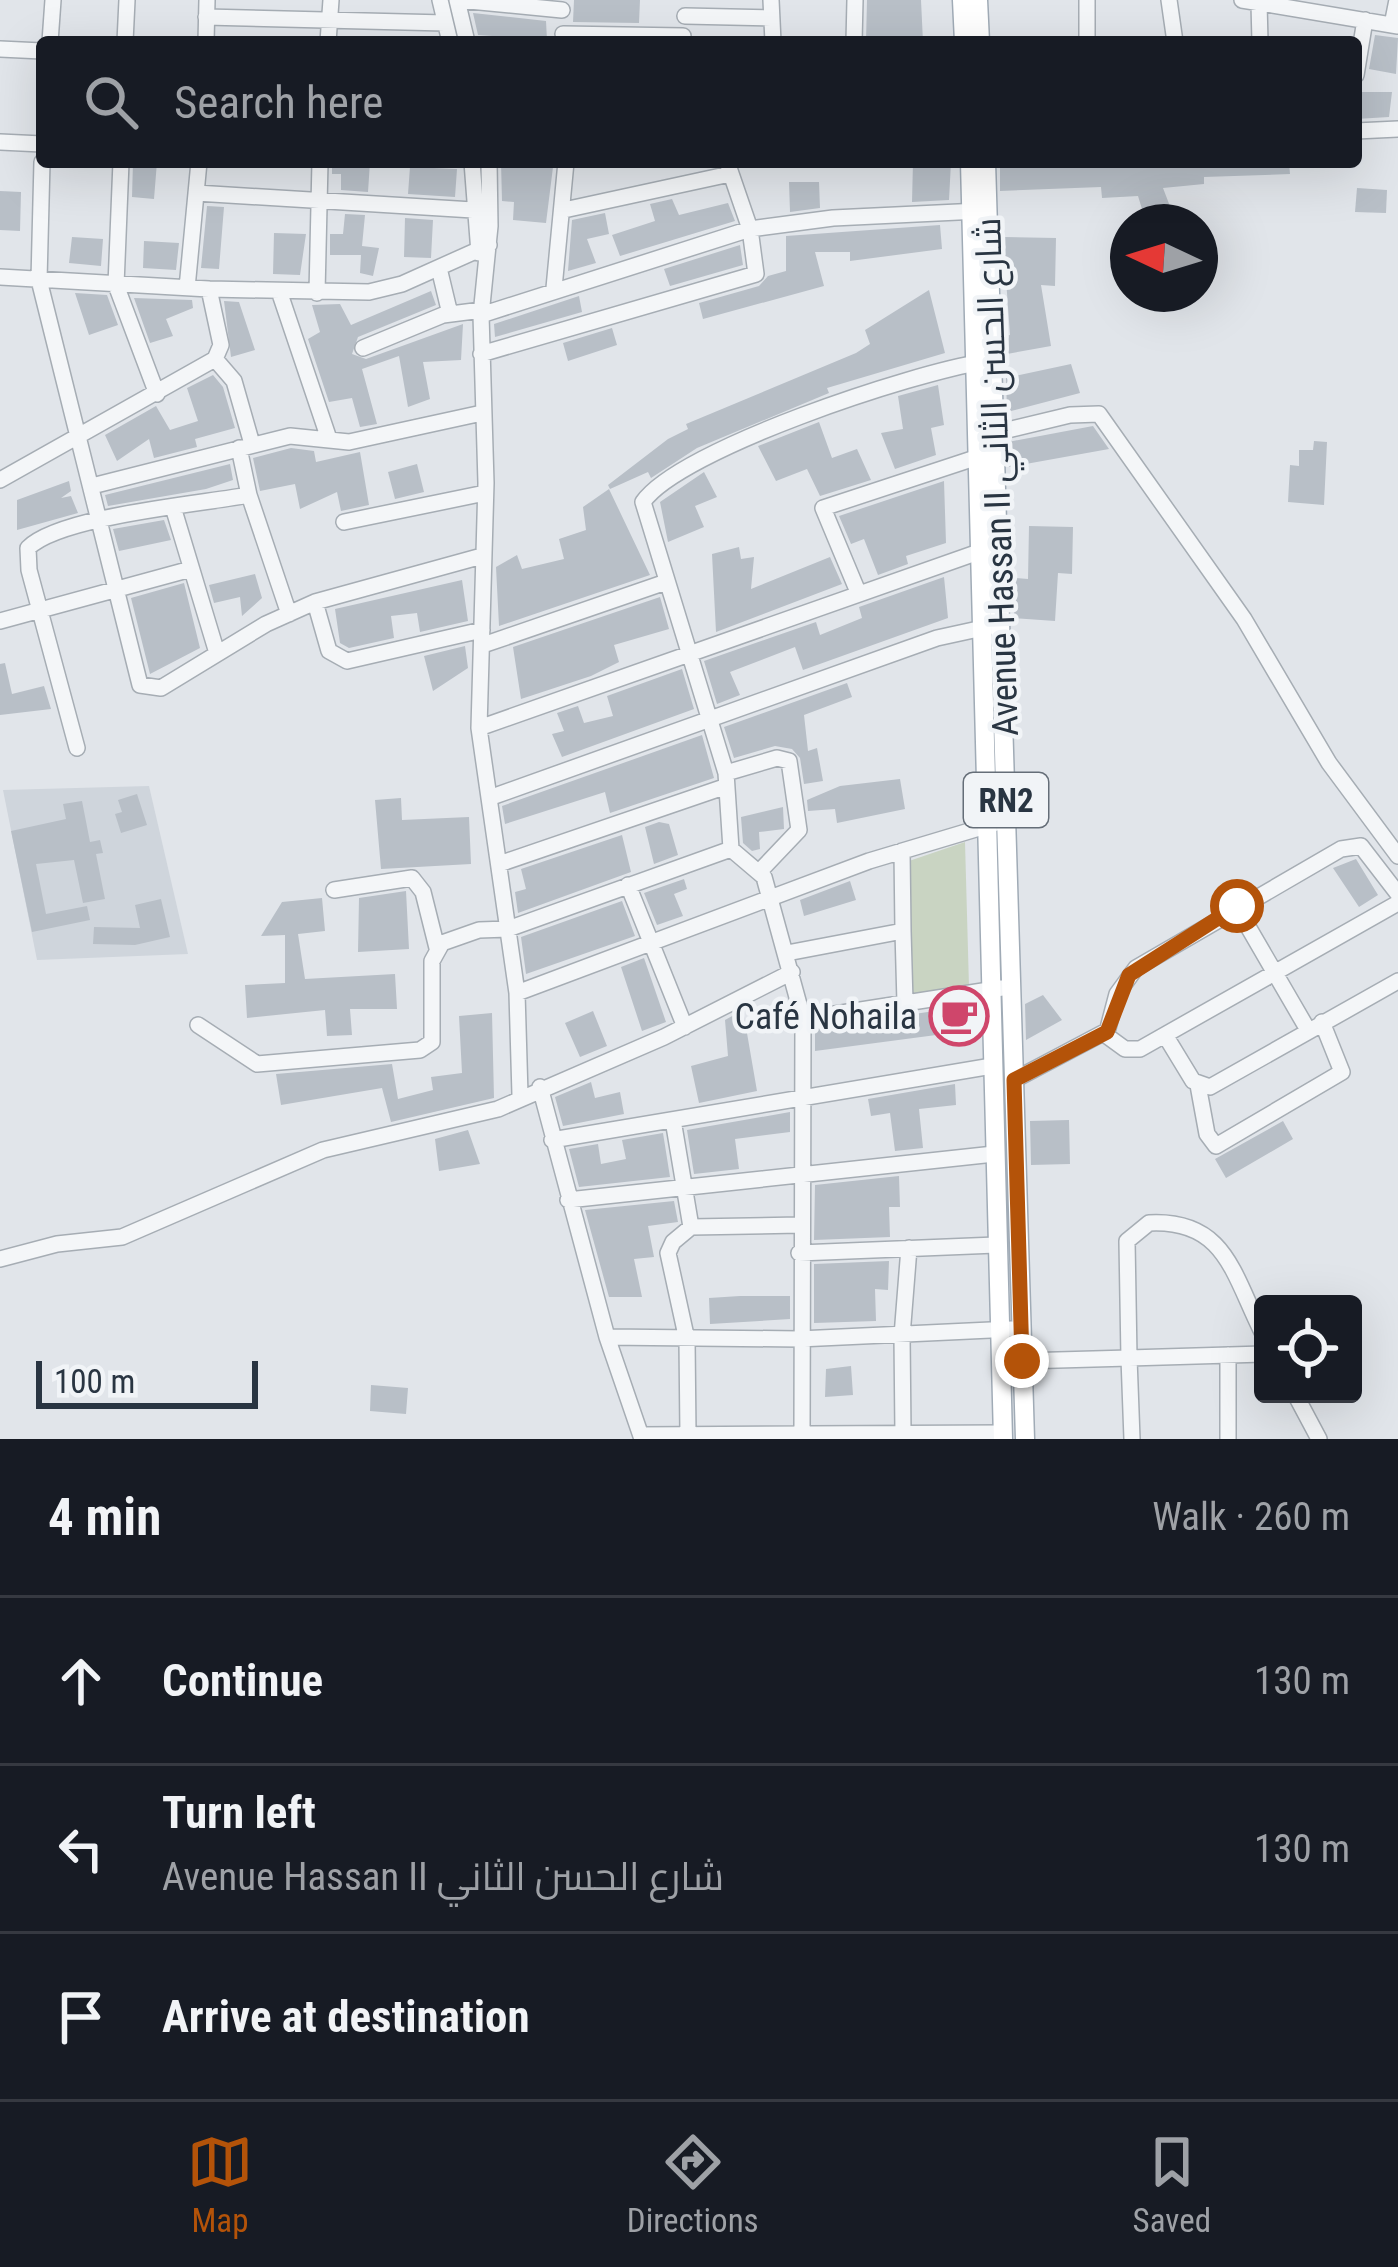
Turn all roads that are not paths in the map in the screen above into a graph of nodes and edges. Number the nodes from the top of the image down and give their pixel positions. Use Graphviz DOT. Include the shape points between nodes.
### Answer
graph roads {
  1 [pos="52,0"];
  2 [pos="127,0"];
  3 [pos="332,0"];
  4 [pos="440,0"];
  5 [pos="458,0"];
  6 [pos="855,0"];
  7 [pos="962,0"];
  8 [pos="978,0"];
  9 [pos="1087,0"];
  10 [pos="1169,0"];
  11 [pos="1397,0"];
  12 [pos="503,2"];
  13 [pos="1251,2"];
  14 [pos="1283,4"];
  15 [pos="563,5"];
  16 [pos="207,8"];
  17 [pos="685,8"];
  18 [pos="771,9"];
  19 [pos="1365,20"];
  20 [pos="329,23"];
  21 [pos="445,23"];
  22 [pos="1395,25"];
  23 [pos="50,36"];
  24 [pos="124,36"];
  25 [pos="328,36"];
  26 [pos="448,36"];
  27 [pos="466,36"];
  28 [pos="563,36"];
  29 [pos="854,36"];
  30 [pos="964,36"];
  31 [pos="980,36"];
  32 [pos="1087,36"];
  33 [pos="1173,36"];
  34 [pos="1259,36"];
  35 [pos="1362,38"];
  36 [pos="0,49"];
  37 [pos="36,51"];
  38 [pos="1398,129"];
  39 [pos="1362,131"];
  40 [pos="0,142"];
  41 [pos="36,144"];
  42 [pos="42,168"];
  43 [pos="121,168"];
  44 [pos="198,168"];
  45 [pos="320,168"];
  46 [pos="472,168"];
  47 [pos="489,168"];
  48 [pos="566,168"];
  49 [pos="728,168"];
  50 [pos="971,168"];
  51 [pos="985,168"];
  52 [pos="196,193"];
  53 [pos="317,199"];
  54 [pos="473,210"];
  55 [pos="564,210"];
  56 [pos="980,211"];
  57 [pos="750,229"];
  58 [pos="483,246"];
  59 [pos="439,268"];
  60 [pos="0,277"];
  61 [pos="39,280"];
  62 [pos="116,285"];
  63 [pos="187,288"];
  64 [pos="554,288"];
  65 [pos="209,289"];
  66 [pos="279,291"];
  67 [pos="317,292"];
  68 [pos="481,313"];
  69 [pos="450,314"];
  70 [pos="363,348"];
  71 [pos="481,354"];
  72 [pos="215,359"];
  73 [pos="983,362"];
  74 [pos="157,394"];
  75 [pos="482,412"];
  76 [pos="995,433"];
  77 [pos="79,434"];
  78 [pos="328,439"];
  79 [pos="245,446"];
  80 [pos="981,456"];
  81 [pos="1,476"];
  82 [pos="92,486"];
  83 [pos="485,494"];
  84 [pos="249,495"];
  85 [pos="173,507"];
  86 [pos="100,522"];
  87 [pos="344,522"];
  88 [pos="991,548"];
  89 [pos="482,556"];
  90 [pos="191,569"];
  91 [pos="666,582"];
  92 [pos="117,591"];
  93 [pos="858,592"];
  94 [pos="315,602"];
  95 [pos="39,611"];
  96 [pos="289,614"];
  97 [pos="0,621"];
  98 [pos="992,626"];
  99 [pos="482,638"];
  100 [pos="217,653"];
  101 [pos="689,655"];
  102 [pos="710,720"];
  103 [pos="478,728"];
  104 [pos="77,748"];
  105 [pos="725,780"];
  106 [pos="489,799"];
  107 [pos="1006,820"];
  108 [pos="984,824"];
  109 [pos="731,849"];
  110 [pos="902,851"];
  111 [pos="1398,856"];
  112 [pos="499,864"];
  113 [pos="760,871"];
  114 [pos="628,886"];
  115 [pos="334,890"];
  116 [pos="1398,898"];
  117 [pos="770,900"];
  118 [pos="1237,906"];
  119 [pos="508,929"];
  120 [pos="903,931"];
  121 [pos="653,943"];
  122 [pos="437,948"];
  123 [pos="788,953"];
  124 [pos="792,972"];
  125 [pos="1276,972"];
  126 [pos="1398,981"];
  127 [pos="1011,986"];
  128 [pos="990,990"];
  129 [pos="517,993"];
  130 [pos="905,1003"];
  131 [pos="803,1019"];
  132 [pos="198,1025"];
  133 [pos="1315,1026"];
  134 [pos="685,1027"];
  135 [pos="1107,1032"];
  136 [pos="1165,1035"];
  137 [pos="992,1066"];
  138 [pos="1014,1080"];
  139 [pos="1198,1085"];
  140 [pos="540,1087"];
  141 [pos="805,1094"];
  142 [pos="520,1095"];
  143 [pos="673,1120"];
  144 [pos="552,1140"];
  145 [pos="994,1154"];
  146 [pos="805,1173"];
  147 [pos="685,1188"];
  148 [pos="568,1200"];
  149 [pos="800,1225"];
  150 [pos="691,1227"];
  151 [pos="996,1245"];
  152 [pos="909,1248"];
  153 [pos="799,1253"];
  154 [pos="0,1258"];
  155 [pos="1254,1317"];
  156 [pos="1021,1328"];
  157 [pos="998,1330"];
  158 [pos="902,1336"];
  159 [pos="607,1337"];
  160 [pos="799,1339"];
  161 [pos="687,1340"];
  162 [pos="1254,1354"];
  163 [pos="1228,1355"];
  164 [pos="1129,1358"];
  165 [pos="1022,1361"];
  166 [pos="1300,1403"];
  167 [pos="903,1434"];
  168 [pos="688,1436"];
  169 [pos="1003,1436"];
  170 [pos="642,1437"];
  171 [pos="809,1437"];
  172 [pos="1025,1439"];
  173 [pos="1132,1439"];
  174 [pos="1228,1439"];
  175 [pos="1319,1439"];
  1 -- 23 [label="street"];
  2 -- 24 [label="street"];
  3 -- 20 [label="street"];
  4 -- 21 [label="street"];
  5 -- 12 [label="street"];
  5 -- 27 [label="street"];
  6 -- 29 [label="street"];
  7 -- 30 [label="main road"];
  8 -- 31 [label="main road"];
  9 -- 32 [label="street"];
  10 -- 33 [label="street"];
  11 -- 22 [label="street"];
  12 -- 15 [label="street"];
  13 -- 14 [label="street"];
  13 -- 34 [label="street"];
  14 -- 19 [label="street"];
  15 -- 28 [label="street"];
  16 -- 20 [label="street"];
  17 -- 18 [label="street"];
  19 -- 22 [label="street"];
  19 -- 35 [label="street"];
  20 -- 21 [label="street"];
  20 -- 25 [label="street"];
  21 -- 26 [label="street"];
  36 -- 37 [label="street"];
  38 -- 39 [label="street"];
  40 -- 41 [label="street"];
  42 -- 61 [label="street"];
  43 -- 62 [label="street"];
  44 -- 52 [label="street"];
  45 -- 53 [label="street"];
  46 -- 54 [label="street"];
  47 -- 58 [label="street"];
  48 -- 55 [label="street"];
  49 -- 55 [label="street"];
  49 -- 57 [label="street"];
  50 -- 56 [label="main road, Avenue Hassan II شارع الحسن الثاني / RN2"];
  51 -- 56 [label="main road, Avenue Hassan II شارع الحسن الثاني / RN2"];
  52 -- 53 [label="street"];
  52 -- 63 [label="street"];
  53 -- 54 [label="street"];
  53 -- 67 [label="street"];
  54 -- 58 [label="street"];
  55 -- 64 [label="street"];
  56 -- 57 [label="street"];
  56 -- 73 [label="main road, Avenue Hassan II شارع الحسن الثاني / RN2"];
  57 -- 64 [label="street"];
  57 -- 71 [label="street" via="756,274"];
  58 -- 59 [label="street"];
  58 -- 68 [label="street"];
  59 -- 67 [label="street" via="389,288"];
  59 -- 69 [label="street"];
  60 -- 61 [label="street"];
  61 -- 62 [label="street"];
  61 -- 77 [label="street"];
  62 -- 63 [label="street"];
  62 -- 74 [label="street"];
  63 -- 65 [label="street"];
  64 -- 68 [label="street"];
  65 -- 66 [label="street"];
  65 -- 72 [label="street" via="221,345"];
  66 -- 67 [label="street"];
  66 -- 78 [label="street"];
  68 -- 69 [label="street"];
  68 -- 71 [label="street"];
  69 -- 70 [label="street"];
  71 -- 75 [label="street"];
  72 -- 74 [label="street"];
  72 -- 79 [label="street" via="234,381"];
  73 -- 76 [label="main road, Avenue Hassan II شارع الحسن الثاني / RN2"];
  73 -- 80 [label="main road, Avenue Hassan II شارع الحسن الثاني / RN2"];
  73 -- 91 [label="street" via="796,417 668,478 642,511"];
  74 -- 77 [label="street"];
  75 -- 78 [label="street" via="349,442"];
  75 -- 83 [label="street"];
  76 -- 88 [label="main road, Avenue Hassan II شارع الحسن الثاني / RN2"];
  76 -- 111 [label="street" via="1099,414"];
  77 -- 81 [label="street"];
  77 -- 82 [label="street"];
  78 -- 79 [label="street" via="290,436"];
  79 -- 82 [label="street"];
  79 -- 84 [label="street"];
  80 -- 88 [label="main road, Avenue Hassan II شارع الحسن الثاني / RN2"];
  80 -- 93 [label="street" via="823,508"];
  82 -- 86 [label="street"];
  83 -- 87 [label="street"];
  83 -- 89 [label="street"];
  84 -- 85 [label="street"];
  84 -- 96 [label="street"];
  85 -- 86 [label="street"];
  85 -- 90 [label="street"];
  86 -- 92 [label="street"];
  86 -- 95 [label="street" via="28,548"];
  88 -- 93 [label="street"];
  88 -- 98 [label="main road, Avenue Hassan II شارع الحسن الثاني / RN2"];
  89 -- 94 [label="street"];
  89 -- 99 [label="street"];
  90 -- 92 [label="street"];
  90 -- 100 [label="street"];
  91 -- 99 [label="street"];
  91 -- 101 [label="street"];
  92 -- 95 [label="street"];
  92 -- 100 [label="street" via="146,689"];
  93 -- 101 [label="street"];
  94 -- 96 [label="street"];
  94 -- 99 [label="street" via="329,651 347,661"];
  95 -- 97 [label="street"];
  95 -- 104 [label="street"];
  96 -- 100 [label="street"];
  98 -- 102 [label="street" via="949,633"];
  98 -- 107 [label="main road, Avenue Hassan II شارع الحسن الثاني / RN2"];
  98 -- 108 [label="main road, Avenue Hassan II شارع الحسن الثاني / RN2"];
  99 -- 103 [label="street"];
  101 -- 102 [label="street"];
  101 -- 103 [label="street"];
  102 -- 105 [label="street"];
  102 -- 106 [label="street"];
  103 -- 106 [label="street"];
  105 -- 109 [label="street"];
  105 -- 112 [label="street"];
  105 -- 113 [label="street" via="778,758 789,761 799,830"];
  106 -- 112 [label="street"];
  107 -- 108 [label="street"];
  107 -- 127 [label="main road, Avenue Hassan II شارع الحسن الثاني / RN2"];
  108 -- 110 [label="street"];
  108 -- 128 [label="main road, Avenue Hassan II شارع الحسن الثاني / RN2"];
  109 -- 113 [label="street"];
  109 -- 114 [label="street"];
  110 -- 117 [label="street"];
  110 -- 120 [label="street"];
  112 -- 119 [label="street"];
  113 -- 117 [label="street"];
  114 -- 119 [label="street"];
  114 -- 121 [label="street"];
  115 -- 122 [label="street" via="412,878"];
  116 -- 118 [label="street" via="1361,846 1351,846"];
  116 -- 125 [label="street"];
  117 -- 121 [label="street"];
  117 -- 123 [label="street"];
  118 -- 125 [label="street"];
  118 -- 135 [label="street" via="1129,975"];
  119 -- 122 [label="street" via="479,930"];
  119 -- 129 [label="street"];
  120 -- 123 [label="street"];
  120 -- 130 [label="street"];
  121 -- 129 [label="street"];
  121 -- 134 [label="street"];
  122 -- 132 [label="street" via="434,1033 420,1050 256,1064"];
  123 -- 124 [label="street"];
  124 -- 131 [label="street"];
  124 -- 134 [label="street"];
  125 -- 133 [label="street"];
  125 -- 136 [label="street"];
  126 -- 133 [label="street"];
  127 -- 128 [label="street"];
  127 -- 138 [label="main road, Avenue Hassan II شارع الحسن الثاني / RN2"];
  128 -- 130 [label="street"];
  128 -- 137 [label="main road, Avenue Hassan II شارع الحسن الثاني / RN2"];
  129 -- 142 [label="street"];
  130 -- 131 [label="street"];
  131 -- 141 [label="street"];
  133 -- 139 [label="street" via="1224,1081"];
  133 -- 139 [label="street" via="1342,1059 1342,1072 1216,1146"];
  134 -- 140 [label="street"];
  135 -- 136 [label="street" via="1132,1050"];
  135 -- 138 [label="street"];
  136 -- 139 [label="street"];
  137 -- 141 [label="street"];
  137 -- 145 [label="main road, Avenue Hassan II شارع الحسن الثاني / RN2"];
  138 -- 156 [label="main road, Avenue Hassan II شارع الحسن الثاني / RN2"];
  140 -- 142 [label="street"];
  140 -- 144 [label="street"];
  141 -- 143 [label="street"];
  141 -- 146 [label="street"];
  142 -- 154 [label="street" via="498,1108 323,1150 122,1237"];
  143 -- 144 [label="street"];
  143 -- 147 [label="street"];
  144 -- 148 [label="street"];
  145 -- 146 [label="street"];
  145 -- 151 [label="main road, Avenue Hassan II شارع الحسن الثاني / RN2"];
  146 -- 147 [label="street"];
  146 -- 149 [label="street"];
  147 -- 148 [label="street"];
  147 -- 150 [label="street"];
  148 -- 159 [label="street"];
  149 -- 150 [label="street"];
  149 -- 153 [label="street"];
  150 -- 161 [label="street" via="668,1253"];
  151 -- 152 [label="street"];
  151 -- 157 [label="main road, Avenue Hassan II شارع الحسن الثاني / RN2"];
  152 -- 153 [label="street"];
  152 -- 158 [label="street"];
  153 -- 160 [label="street"];
  155 -- 164 [label="street" via="1209,1234 1188,1224 1149,1223 1127,1241"];
  156 -- 157 [label="street"];
  156 -- 165 [label="main road, Avenue Hassan II شارع الحسن الثاني / RN2"];
  157 -- 158 [label="street"];
  157 -- 169 [label="main road, Avenue Hassan II شارع الحسن الثاني / RN2"];
  158 -- 160 [label="street"];
  158 -- 167 [label="street"];
  159 -- 161 [label="street"];
  159 -- 170 [label="street"];
  160 -- 161 [label="street"];
  160 -- 171 [label="street"];
  161 -- 168 [label="street"];
  162 -- 163 [label="street"];
  163 -- 164 [label="street"];
  163 -- 174 [label="street"];
  164 -- 165 [label="street"];
  164 -- 173 [label="street"];
  165 -- 172 [label="main road, Avenue Hassan II شارع الحسن الثاني / RN2"];
  166 -- 175 [label="street"];
  167 -- 169 [label="street"];
  167 -- 171 [label="street"];
  168 -- 170 [label="street"];
  168 -- 171 [label="street"];
}
